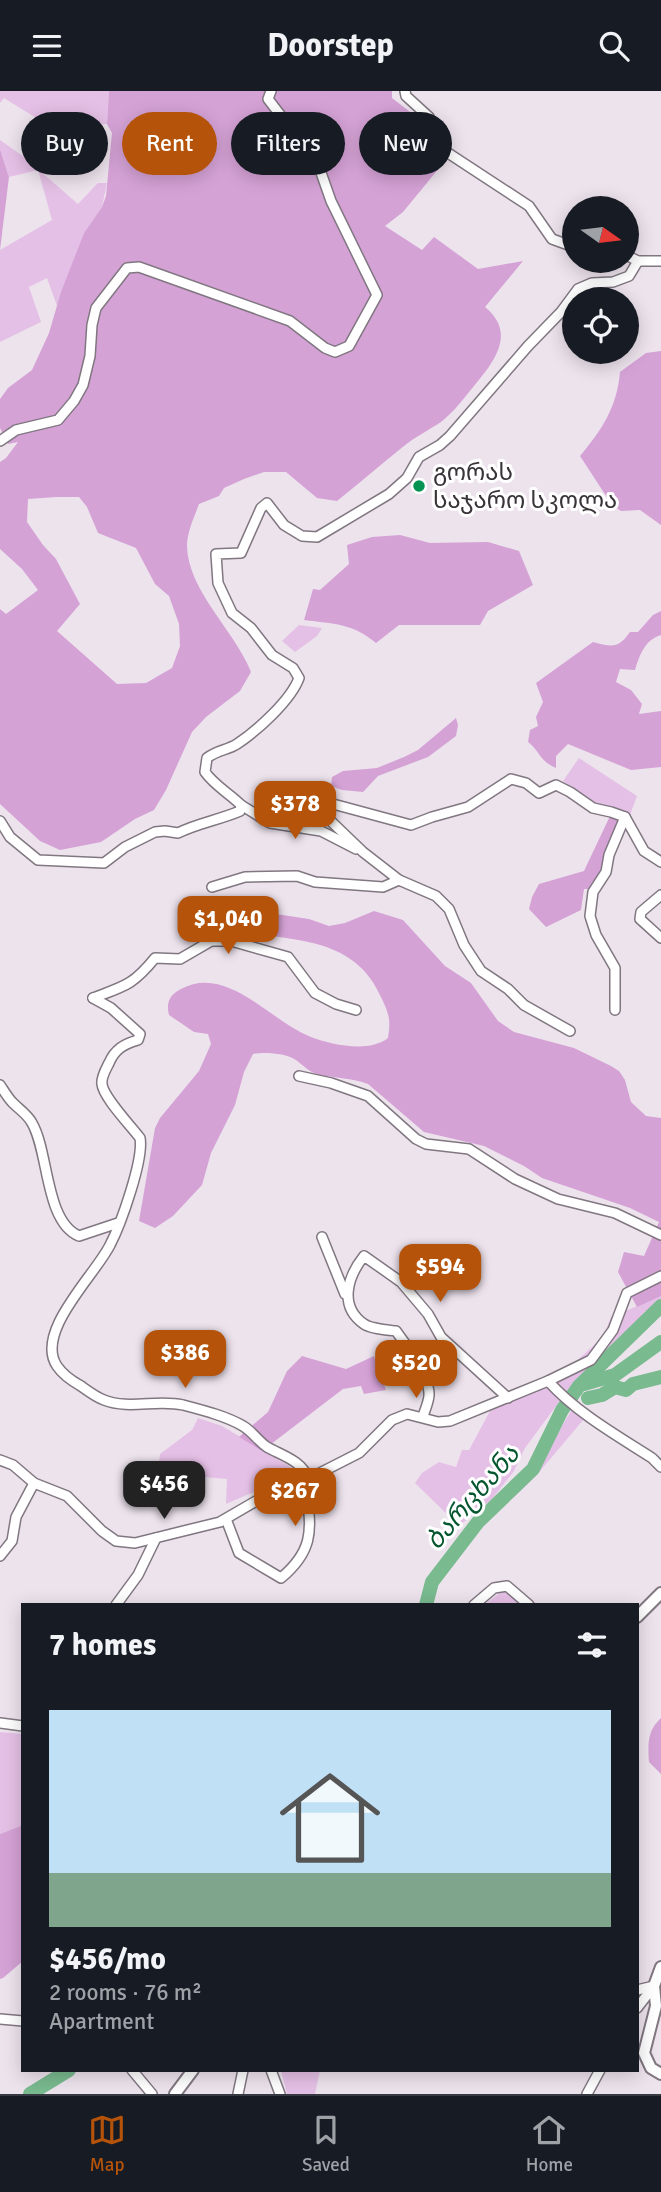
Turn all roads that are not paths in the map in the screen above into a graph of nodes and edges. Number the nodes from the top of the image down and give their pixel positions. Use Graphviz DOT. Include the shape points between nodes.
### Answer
graph roads {
  1 [pos="271,91"];
  2 [pos="405,91"];
  3 [pos="562,243"];
  4 [pos="639,261"];
  5 [pos="661,261"];
  6 [pos="631,273"];
  7 [pos="0,441"];
  8 [pos="241,805"];
  9 [pos="625,817"];
  10 [pos="0,821"];
  11 [pos="363,852"];
  12 [pos="661,862"];
  13 [pos="399,880"];
  14 [pos="212,887"];
  15 [pos="661,895"];
  16 [pos="661,938"];
  17 [pos="356,1010"];
  18 [pos="615,1010"];
  19 [pos="570,1031"];
  20 [pos="299,1076"];
  21 [pos="0,1085"];
  22 [pos="118,1223"];
  23 [pos="661,1235"];
  24 [pos="322,1237"];
  25 [pos="661,1276"];
  26 [pos="346,1295"];
  27 [pos="548,1381"];
  28 [pos="508,1398"];
  29 [pos="423,1416"];
  30 [pos="0,1460"];
  31 [pos="661,1467"];
  32 [pos="307,1479"];
  33 [pos="34,1483"];
  34 [pos="226,1519"];
  35 [pos="156,1538"];
  36 [pos="0,1556"];
  37 [pos="661,1593"];
  38 [pos="117,1603"];
  39 [pos="476,1603"];
  40 [pos="527,1603"];
  41 [pos="639,1615"];
  42 [pos="0,1723"];
  43 [pos="21,1726"];
  44 [pos="661,1967"];
  45 [pos="654,1986"];
  46 [pos="639,1990"];
  47 [pos="639,2005"];
  48 [pos="0,2019"];
  49 [pos="21,2021"];
  50 [pos="134,2072"];
  51 [pos="192,2072"];
  52 [pos="243,2072"];
  53 [pos="272,2072"];
  54 [pos="599,2072"];
  55 [pos="661,2074"];
  56 [pos="152,2094"];
  57 [pos="175,2094"];
  58 [pos="238,2094"];
  59 [pos="280,2094"];
  60 [pos="587,2094"];
  1 -- 7 [label="street" via="268,99 318,164 377,295 349,346 335,352 290,321 139,267 127,268 96,308 88,366 74,401 58,420 16,430"];
  2 -- 3 [label="street" via="429,117 445,151 529,206 552,239"];
  4 -- 5 [label="street"];
  6 -- 8 [label="street" via="578,289 450,436 419,457 390,495 317,537 302,536 284,525 267,503 241,553 216,554 218,583 232,613 299,678 294,691 257,727 235,745 207,758 205,772"];
  8 -- 10 [label="street" via="232,814 178,833 155,832 104,863 38,860 10,837"];
  8 -- 11 [label="street" via="270,823 321,831"];
  9 -- 11 [label="street" via="593,809 556,785 539,793 511,779 468,807 411,825 311,794 313,804"];
  9 -- 12 [label="street" via="644,851"];
  9 -- 18 [label="street" via="606,872 593,893 590,916 615,968"];
  11 -- 13 [label="street"];
  13 -- 14 [label="street" via="383,887 315,882 297,876 245,877"];
  13 -- 19 [label="street" via="436,896 449,909 481,971 524,1005"];
  15 -- 16 [label="street" via="641,912 640,919"];
  17 -- 22 [label="street" via="315,993 288,957 232,941 211,941 180,959 155,958 139,978 93,998 111,1007 140,1034 138,1040 114,1052 103,1075 105,1093 142,1146"];
  20 -- 23 [label="street" via="368,1096 426,1144 469,1149 514,1179 558,1199 615,1213"];
  21 -- 22 [label="street" via="32,1121 52,1201 71,1233 79,1236"];
  22 -- 32 [label="street" via="110,1245 61,1318 51,1352 57,1366 104,1400 129,1405 167,1402 242,1425 294,1461"];
  24 -- 26 [label="street"];
  25 -- 27 [label="street" via="626,1293 612,1330 592,1360"];
  26 -- 28 [label="street" via="364,1256 401,1282 441,1337"];
  26 -- 29 [label="street" via="352,1312 365,1325 396,1331 405,1342 429,1395"];
  27 -- 28 [label="street"];
  27 -- 31 [label="street" via="577,1408"];
  28 -- 29 [label="street" via="450,1421"];
  29 -- 32 [label="street" via="407,1414 392,1420 359,1453"];
  30 -- 33 [label="street"];
  32 -- 34 [label="street"];
  32 -- 34 [label="street" via="311,1526 298,1564 281,1579 239,1553"];
  33 -- 35 [label="street" via="67,1496 116,1541"];
  33 -- 36 [label="street" via="16,1517 12,1541"];
  34 -- 35 [label="street"];
  35 -- 38 [label="street"];
  37 -- 41 [label="street"];
  39 -- 40 [label="street" via="494,1588 507,1586"];
  42 -- 43 [label="street"];
  44 -- 45 [label="street"];
  45 -- 46 [label="street"];
  45 -- 47 [label="street"];
  45 -- 55 [label="street" via="656,2006 644,2053 651,2068"];
  48 -- 49 [label="street"];
  50 -- 56 [label="street"];
  51 -- 57 [label="street"];
  52 -- 58 [label="street"];
  53 -- 59 [label="street"];
  54 -- 60 [label="street"];
}
